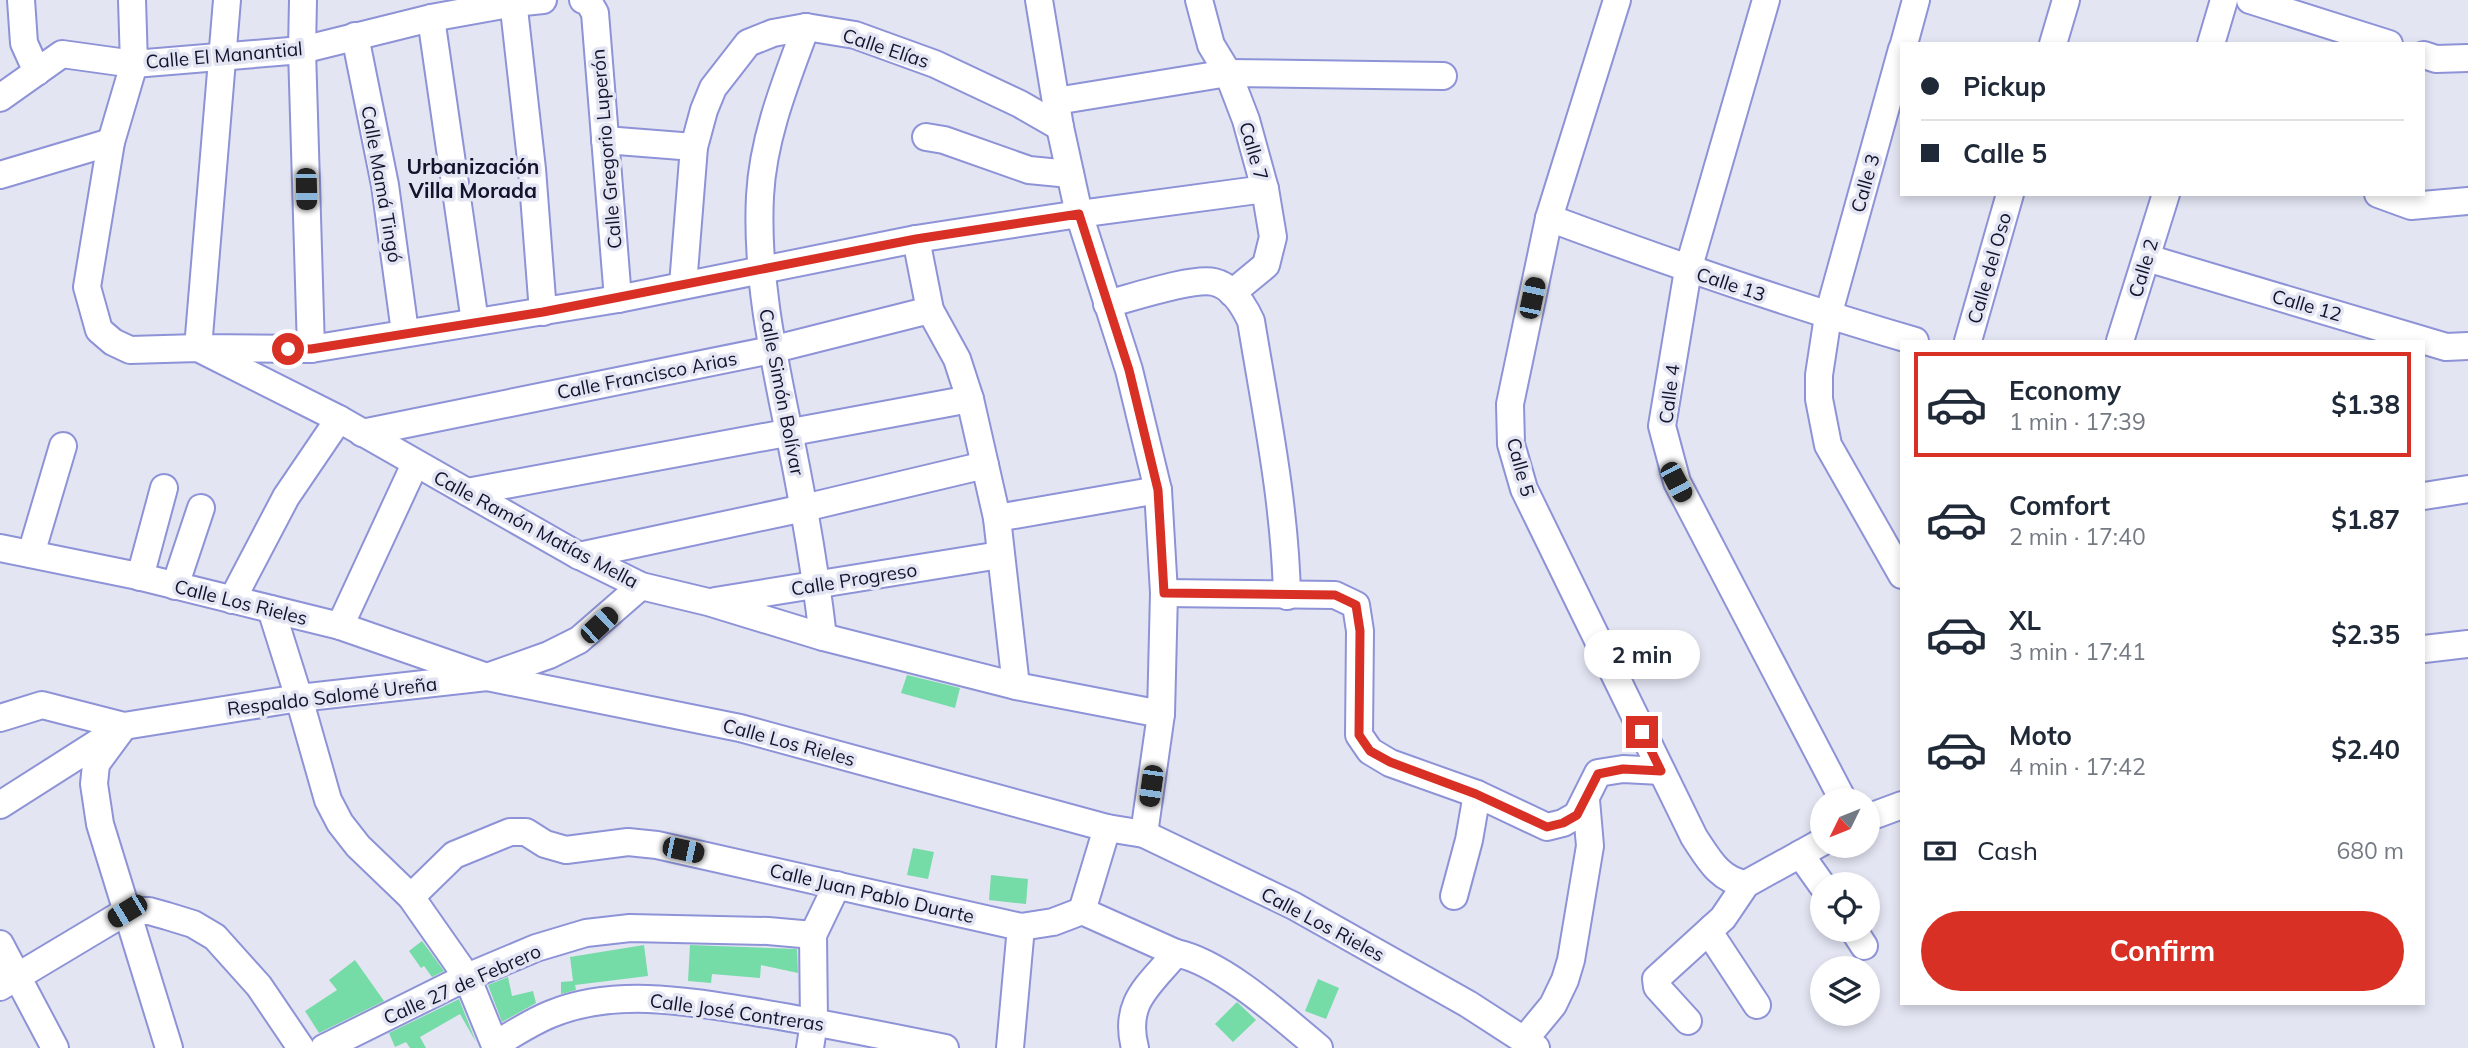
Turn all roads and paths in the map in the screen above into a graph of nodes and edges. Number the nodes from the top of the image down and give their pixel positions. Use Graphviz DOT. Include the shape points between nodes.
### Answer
graph roads {
  1 [pos="21,0"];
  2 [pos="132,0"];
  3 [pos="227,0"];
  4 [pos="303,0"];
  5 [pos="543,0"];
  6 [pos="1039,0"];
  7 [pos="1199,0"];
  8 [pos="1617,0"];
  9 [pos="1766,0"];
  10 [pos="1916,0"];
  11 [pos="2066,0"];
  12 [pos="2224,0"];
  13 [pos="2249,0"];
  14 [pos="513,1"];
  15 [pos="585,1"];
  16 [pos="431,18"];
  17 [pos="806,27"];
  18 [pos="355,36"];
  19 [pos="1905,42"];
  20 [pos="2054,42"];
  21 [pos="2212,42"];
  22 [pos="2383,42"];
  23 [pos="302,50"];
  24 [pos="2425,55"];
  25 [pos="1900,56"];
  26 [pos="220,58"];
  27 [pos="2468,58"];
  28 [pos="134,64"];
  29 [pos="37,72"];
  30 [pos="1228,73"];
  31 [pos="1443,76"];
  32 [pos="0,99"];
  33 [pos="1058,114"];
  34 [pos="926,137"];
  35 [pos="606,141"];
  36 [pos="111,142"];
  37 [pos="694,147"];
  38 [pos="1070,174"];
  39 [pos="0,175"];
  40 [pos="1265,189"];
  41 [pos="2009,196"];
  42 [pos="2165,196"];
  43 [pos="2384,196"];
  44 [pos="2468,201"];
  45 [pos="1079,214"];
  46 [pos="1549,218"];
  47 [pos="916,239"];
  48 [pos="2147,258"];
  49 [pos="762,270"];
  50 [pos="1688,270"];
  51 [pos="683,285"];
  52 [pos="1232,293"];
  53 [pos="618,299"];
  54 [pos="1107,304"];
  55 [pos="930,310"];
  56 [pos="543,312"];
  57 [pos="1828,316"];
  58 [pos="475,322"];
  59 [pos="405,332"];
  60 [pos="1912,340"];
  61 [pos="1968,340"];
  62 [pos="2120,340"];
  63 [pos="2422,340"];
  64 [pos="2425,341"];
  65 [pos="2468,346"];
  66 [pos="198,348"];
  67 [pos="311,349"];
  68 [pos="771,350"];
  69 [pos="970,399"];
  70 [pos="339,419"];
  71 [pos="362,433"];
  72 [pos="789,433"];
  73 [pos="63,446"];
  74 [pos="415,464"];
  75 [pos="985,465"];
  76 [pos="164,488"];
  77 [pos="2468,489"];
  78 [pos="1158,490"];
  79 [pos="467,492"];
  80 [pos="2425,496"];
  81 [pos="201,508"];
  82 [pos="804,508"];
  83 [pos="997,518"];
  84 [pos="0,548"];
  85 [pos="31,554"];
  86 [pos="1000,555"];
  87 [pos="579,556"];
  88 [pos="1900,571"];
  89 [pos="140,577"];
  90 [pos="817,585"];
  91 [pos="175,586"];
  92 [pos="641,586"];
  93 [pos="1164,593"];
  94 [pos="1287,596"];
  95 [pos="232,600"];
  96 [pos="708,602"];
  97 [pos="271,609"];
  98 [pos="340,626"];
  99 [pos="823,637"];
  100 [pos="2468,644"];
  101 [pos="2425,649"];
  102 [pos="487,677"];
  103 [pos="1016,686"];
  104 [pos="299,698"];
  105 [pos="1161,714"];
  106 [pos="0,718"];
  107 [pos="124,726"];
  108 [pos="1661,771"];
  109 [pos="1837,788"];
  110 [pos="1476,794"];
  111 [pos="1586,800"];
  112 [pos="0,805"];
  113 [pos="1900,805"];
  114 [pos="1880,813"];
  115 [pos="1107,828"];
  116 [pos="1144,834"];
  117 [pos="1810,849"];
  118 [pos="1746,884"];
  119 [pos="838,885"];
  120 [pos="1454,896"];
  121 [pos="411,897"];
  122 [pos="127,911"];
  123 [pos="1082,911"];
  124 [pos="1021,927"];
  125 [pos="1712,928"];
  126 [pos="813,935"];
  127 [pos="0,944"];
  128 [pos="1176,953"];
  129 [pos="467,977"];
  130 [pos="9,981"];
  131 [pos="1757,1005"];
  132 [pos="1688,1021"];
  133 [pos="814,1022"];
  134 [pos="1531,1044"];
  135 [pos="495,1047"];
  136 [pos="55,1048"];
  137 [pos="169,1048"];
  138 [pos="301,1048"];
  139 [pos="324,1048"];
  140 [pos="810,1048"];
  141 [pos="945,1048"];
  142 [pos="1010,1048"];
  143 [pos="1135,1048"];
  144 [pos="1319,1048"];
  1 -- 29 [label="street" via="24,43"];
  2 -- 28 [label="street"];
  3 -- 26 [label="street"];
  4 -- 23 [label="street"];
  5 -- 14 [label="street, Calle El Manantial"];
  6 -- 33 [label="street"];
  7 -- 30 [label="street, Calle 7" via="1211,45"];
  8 -- 46 [label="street, Calle 5"];
  9 -- 50 [label="street, Calle 4"];
  10 -- 19 [label="street"];
  11 -- 20 [label="street"];
  12 -- 21 [label="street"];
  13 -- 22 [label="street"];
  14 -- 16 [label="street, Calle El Manantial"];
  14 -- 56 [label="street"];
  15 -- 35 [label="street, Calle Gregorio Luperón" via="595,13"];
  16 -- 18 [label="street, Calle El Manantial"];
  16 -- 58 [label="street"];
  17 -- 33 [label="street, Calle Elías" via="855,35 935,64 1020,104"];
  17 -- 37 [label="street, Calle Elías" via="748,43 713,88"];
  17 -- 49 [label="street, Calle Simón Bolívar" via="767,147 760,194"];
  18 -- 23 [label="street, Calle El Manantial"];
  18 -- 59 [label="street, Calle Mamá Tingó" via="385,185"];
  23 -- 26 [label="street, Calle El Manantial"];
  23 -- 67 [label="street"];
  24 -- 27 [label="street"];
  25 -- 57 [label="street, Calle 3"];
  26 -- 28 [label="street, Calle El Manantial"];
  26 -- 66 [label="street"];
  28 -- 29 [label="street, Calle El Manantial" via="62,54"];
  28 -- 36 [label="street"];
  29 -- 32 [label="street, Calle El Manantial"];
  30 -- 31 [label="street"];
  30 -- 33 [label="street"];
  30 -- 40 [label="street, Calle 7"];
  33 -- 38 [label="street"];
  34 -- 38 [label="street" via="1029,170"];
  35 -- 37 [label="street"];
  35 -- 53 [label="street, Calle Gregorio Luperón"];
  36 -- 39 [label="street"];
  36 -- 66 [label="street, Calle Ramón Matías Mella" via="87,287 99,330 130,350"];
  37 -- 51 [label="street, Calle Elías"];
  38 -- 45 [label="street"];
  40 -- 45 [label="street"];
  40 -- 52 [label="street, Calle 7" via="1273,237 1266,265"];
  41 -- 61 [label="street, Calle del Oso"];
  42 -- 48 [label="street, Calle 2"];
  43 -- 44 [label="street" via="2411,206"];
  45 -- 47 [label="street"];
  45 -- 54 [label="street"];
  46 -- 50 [label="street, Calle 13"];
  46 -- 108 [label="street, Calle 5" via="1510,404 1511,444 1524,489"];
  47 -- 49 [label="street"];
  47 -- 55 [label="street"];
  48 -- 62 [label="street, Calle 2"];
  48 -- 63 [label="street, Calle 12"];
  49 -- 51 [label="street"];
  49 -- 68 [label="street, Calle Simón Bolívar"];
  50 -- 57 [label="street, Calle 13"];
  50 -- 109 [label="street, Calle 4" via="1662,426 1676,482"];
  51 -- 53 [label="street"];
  52 -- 54 [label="street" via="1216,282 1196,282"];
  52 -- 94 [label="street" via="1251,321 1286,548"];
  53 -- 56 [label="street"];
  54 -- 78 [label="street" via="1129,370"];
  55 -- 68 [label="street, Calle Francisco Arias"];
  55 -- 69 [label="street" via="957,359"];
  56 -- 58 [label="street"];
  57 -- 60 [label="street, Calle 13"];
  57 -- 88 [label="street, Calle 3" via="1819,399 1828,445"];
  58 -- 59 [label="street"];
  59 -- 67 [label="street"];
  64 -- 65 [label="street, Calle 12" via="2446,347"];
  66 -- 67 [label="street"];
  66 -- 70 [label="street, Calle Ramón Matías Mella"];
  68 -- 71 [label="street, Calle Francisco Arias"];
  68 -- 72 [label="street, Calle Simón Bolívar"];
  69 -- 72 [label="street"];
  69 -- 75 [label="street"];
  70 -- 71 [label="street, Calle Ramón Matías Mella"];
  70 -- 95 [label="street" via="286,498"];
  71 -- 74 [label="street, Calle Ramón Matías Mella"];
  72 -- 79 [label="street"];
  72 -- 82 [label="street, Calle Simón Bolívar"];
  73 -- 85 [label="street"];
  74 -- 79 [label="street, Calle Ramón Matías Mella"];
  74 -- 98 [label="street"];
  75 -- 82 [label="street"];
  75 -- 83 [label="street"];
  76 -- 89 [label="street"];
  77 -- 80 [label="street"];
  78 -- 83 [label="street"];
  78 -- 93 [label="street"];
  79 -- 87 [label="street, Calle Ramón Matías Mella"];
  81 -- 91 [label="street"];
  82 -- 87 [label="street"];
  82 -- 90 [label="street, Calle Simón Bolívar"];
  83 -- 86 [label="street"];
  84 -- 85 [label="street, Calle Los Rieles"];
  85 -- 89 [label="street, Calle Los Rieles"];
  86 -- 90 [label="street, Calle Progreso"];
  86 -- 103 [label="street"];
  87 -- 92 [label="street, Calle Ramón Matías Mella"];
  89 -- 91 [label="street, Calle Los Rieles"];
  90 -- 96 [label="street, Calle Progreso"];
  90 -- 99 [label="street, Calle Simón Bolívar"];
  91 -- 95 [label="street, Calle Los Rieles"];
  92 -- 96 [label="street, Calle Ramón Matías Mella"];
  92 -- 102 [label="street, Respaldo Salomé Ureña" via="579,640"];
  93 -- 94 [label="street"];
  93 -- 105 [label="street"];
  94 -- 110 [label="street" via="1335,595 1356,605 1359,735 1370,751"];
  95 -- 97 [label="street, Calle Los Rieles"];
  96 -- 99 [label="street, Calle Ramón Matías Mella"];
  97 -- 98 [label="street, Calle Los Rieles"];
  97 -- 104 [label="street"];
  98 -- 102 [label="street, Calle Los Rieles"];
  99 -- 103 [label="street, Calle Ramón Matías Mella"];
  100 -- 101 [label="street"];
  102 -- 104 [label="street, Respaldo Salomé Ureña"];
  102 -- 115 [label="street, Calle Los Rieles" via="740,728"];
  103 -- 105 [label="street, Calle Ramón Matías Mella"];
  104 -- 107 [label="street, Respaldo Salomé Ureña"];
  104 -- 121 [label="street" via="328,800 340,823"];
  105 -- 116 [label="street"];
  106 -- 107 [label="street, Respaldo Salomé Ureña" via="43,705"];
  107 -- 112 [label="street"];
  107 -- 122 [label="street" via="96,764 94,784 100,824"];
  108 -- 111 [label="street" via="1623,769 1598,774"];
  108 -- 118 [label="street, Calle 5" via="1714,867 1731,882"];
  110 -- 111 [label="street" via="1547,827 1577,815"];
  110 -- 120 [label="street"];
  111 -- 134 [label="street" via="1590,846 1571,960"];
  113 -- 114 [label="street"];
  115 -- 116 [label="street, Calle Los Rieles"];
  115 -- 123 [label="street"];
  116 -- 134 [label="street, Calle Los Rieles" via="1294,906"];
  117 -- 118 [label="street"];
  118 -- 125 [label="street"];
  119 -- 121 [label="street, Calle Juan Pablo Duarte" via="657,845 628,842 566,850 526,832 510,832 454,855"];
  119 -- 124 [label="street, Calle Juan Pablo Duarte"];
  119 -- 126 [label="street"];
  121 -- 129 [label="street"];
  122 -- 130 [label="street"];
  122 -- 137 [label="street"];
  122 -- 138 [label="street" via="167,916 215,937 259,986"];
  123 -- 124 [label="street, Calle Juan Pablo Duarte"];
  123 -- 128 [label="street"];
  124 -- 142 [label="street"];
  125 -- 131 [label="street" via="1713,938"];
  125 -- 132 [label="street" via="1656,979 1657,987"];
  126 -- 129 [label="street, Calle 27 de Febrero" via="630,928 586,933"];
  126 -- 133 [label="street"];
  127 -- 130 [label="street"];
  128 -- 143 [label="street" via="1135,1005 1130,1017"];
  128 -- 144 [label="street" via="1192,957 1256,996"];
  129 -- 135 [label="street"];
  129 -- 139 [label="street, Calle 27 de Febrero"];
  130 -- 136 [label="street"];
  133 -- 135 [label="street, Calle José Contreras" via="706,1004 614,1000 552,1013"];
  133 -- 140 [label="street"];
  133 -- 141 [label="street, Calle José Contreras"];
}
